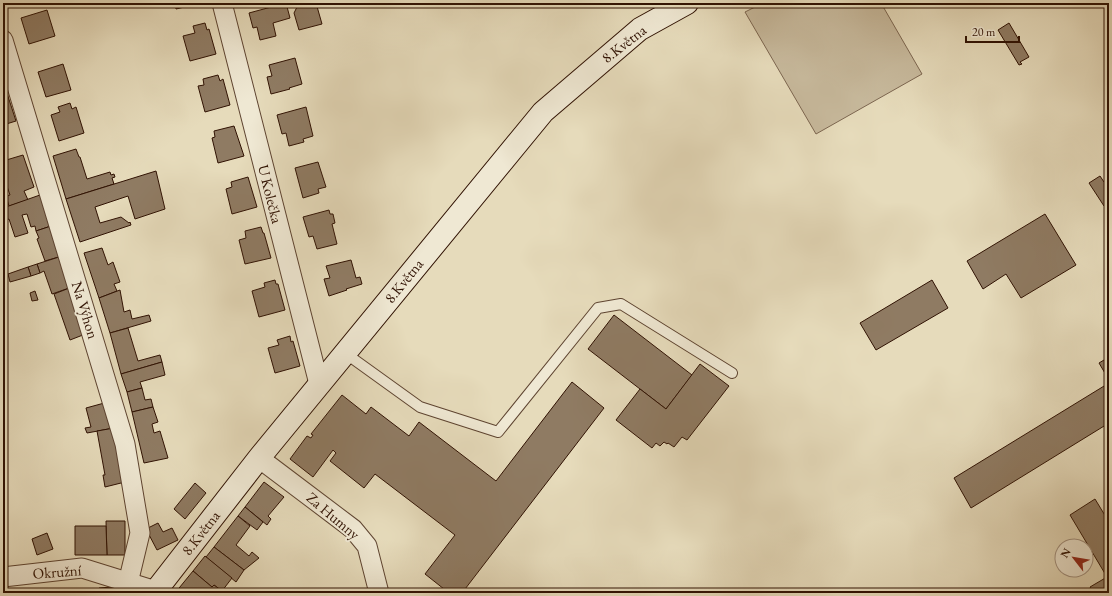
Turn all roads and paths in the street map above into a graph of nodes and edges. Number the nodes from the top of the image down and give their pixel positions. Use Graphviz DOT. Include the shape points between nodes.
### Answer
graph roads {
  1 [pos="222,3"];
  2 [pos="687,3"];
  3 [pos="3,40"];
  4 [pos="345,353"];
  5 [pos="732,373"];
  6 [pos="319,384"];
  7 [pos="259,458"];
  8 [pos="3,578"];
  9 [pos="128,583"];
  10 [pos="155,592"];
  11 [pos="379,593"];
  1 -- 6 [label="street, U Kolečka"];
  2 -- 4 [label="main road, 8.Května" via="640,29 543,112"];
  3 -- 9 [label="street, Na Výhon" via="126,444 140,533"];
  4 -- 5 [label="lane" via="420,407 498,432 598,308 621,304"];
  4 -- 6 [label="main road, 8.Května"];
  6 -- 7 [label="main road, 8.Května"];
  7 -- 10 [label="main road, 8.Května"];
  7 -- 11 [label="street, Za Humny" via="353,530 367,546"];
  8 -- 9 [label="street, Okružní" via="82,568"];
  9 -- 10 [label="street, Okružní"];
}
